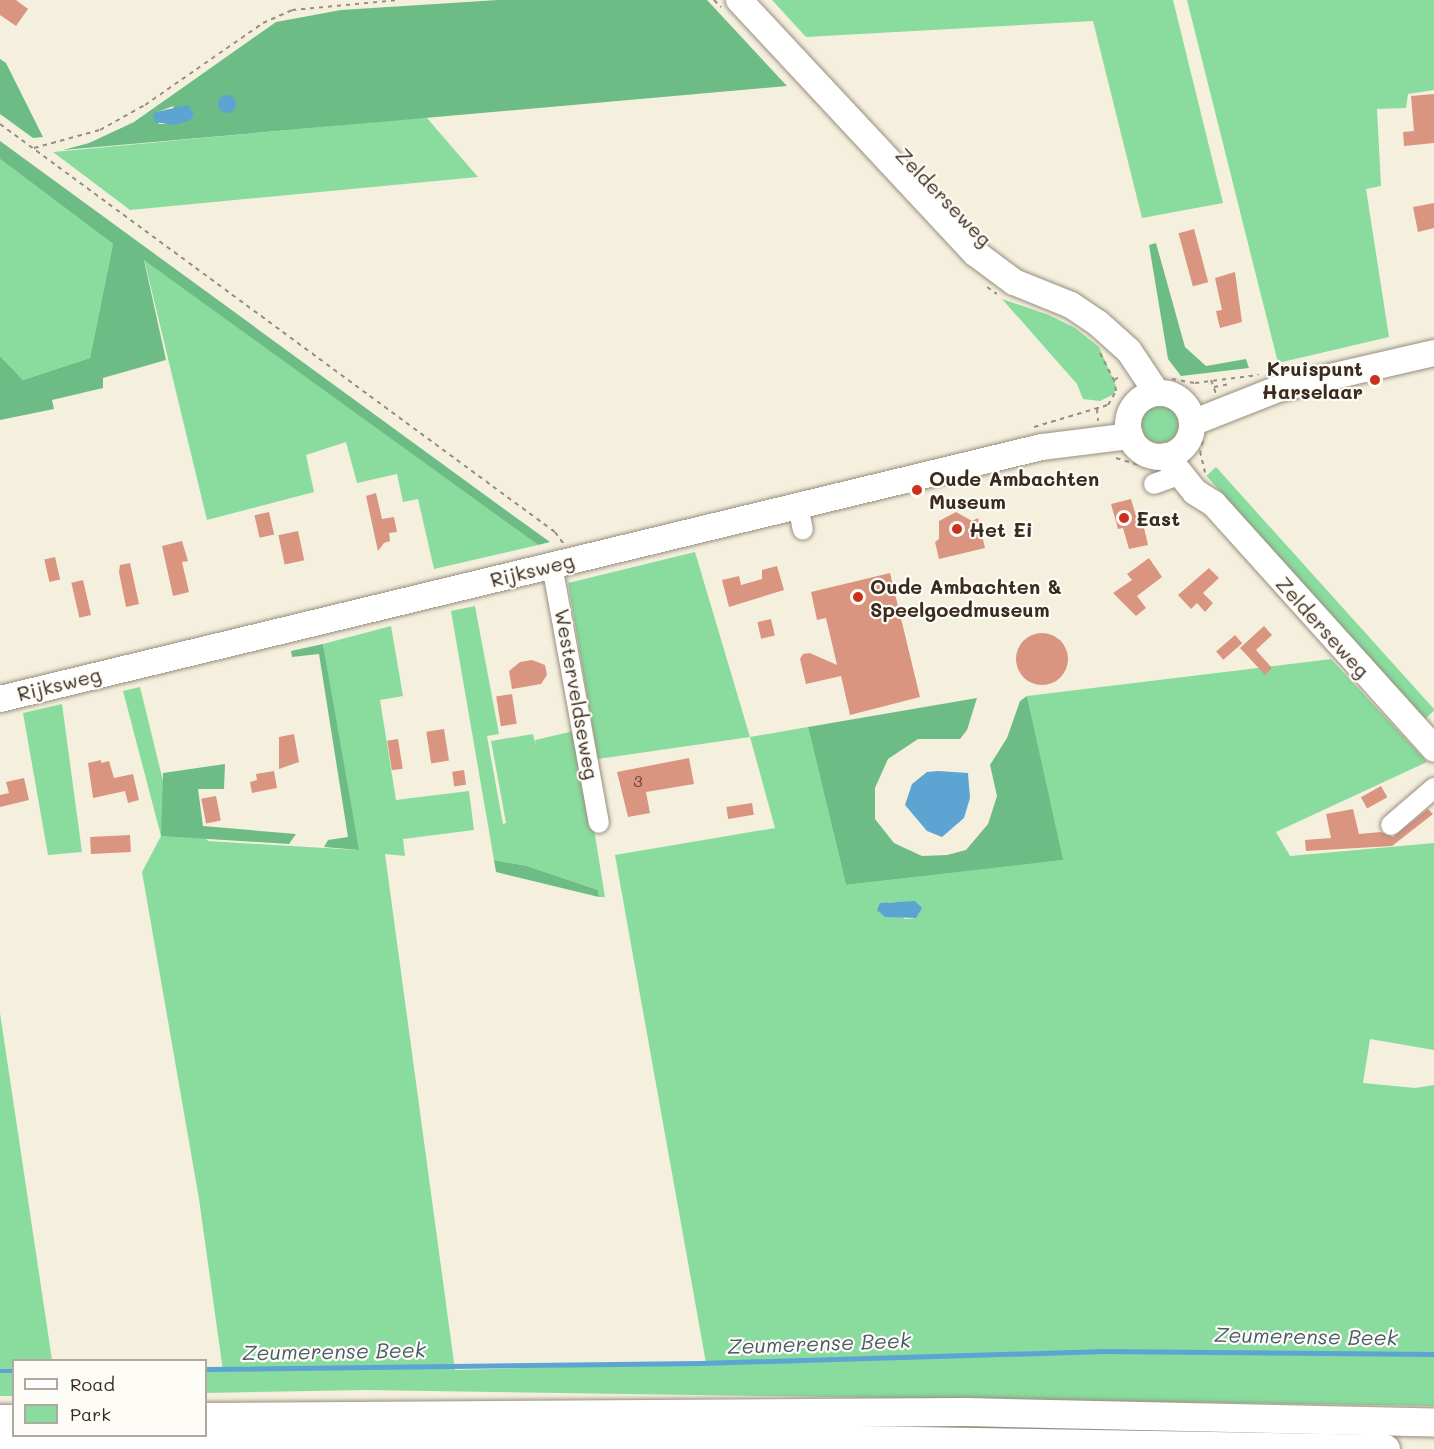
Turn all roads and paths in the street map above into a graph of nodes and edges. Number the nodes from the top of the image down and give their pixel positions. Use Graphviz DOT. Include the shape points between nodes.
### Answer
graph roads {
  1 [pos="399,0"];
  2 [pos="739,0"];
  3 [pos="0,124"];
  4 [pos="34,148"];
  5 [pos="1434,353"];
  6 [pos="1230,384"];
  7 [pos="1214,387"];
  8 [pos="1139,412"];
  9 [pos="1189,414"];
  10 [pos="1176,460"];
  11 [pos="1154,484"];
  12 [pos="798,505"];
  13 [pos="803,530"];
  14 [pos="563,562"];
  15 [pos="0,699"];
  16 [pos="1434,748"];
  17 [pos="1434,788"];
  18 [pos="599,824"];
  19 [pos="1390,825"];
  20 [pos="207,1417"];
  21 [pos="1434,1423"];
  22 [pos="0,1446"];
  23 [pos="1215,1446"];
  24 [pos="1386,1449"];
  1 -- 4 [label="path" via="292,10 263,23 145,105 100,130"];
  2 -- 8 [label="main road, Zelderseweg" via="981,259 1014,282 1071,305 1114,340"];
  3 -- 4 [label="path"];
  4 -- 14 [label="path" via="555,532"];
  5 -- 9 [label="main road" via="1260,395 1236,394"];
  6 -- 7 [label="path"];
  8 -- 9 [label="main road" via="1178,398"];
  8 -- 10 [label="main road" via="1141,451"];
  8 -- 12 [label="main road, Rijksweg" via="1064,443"];
  9 -- 10 [label="main road" via="1190,436"];
  10 -- 11 [label="street"];
  10 -- 16 [label="main road, Zelderseweg"];
  12 -- 13 [label="street"];
  12 -- 14 [label="main road, Rijksweg"];
  14 -- 15 [label="main road, Rijksweg"];
  14 -- 18 [label="street, Westerveldseweg"];
  17 -- 19 [label="street"];
  20 -- 21 [label="highway" via="966,1413"];
  22 -- 23 [label="highway" via="601,1439"];
  23 -- 24 [label="highway"];
}
